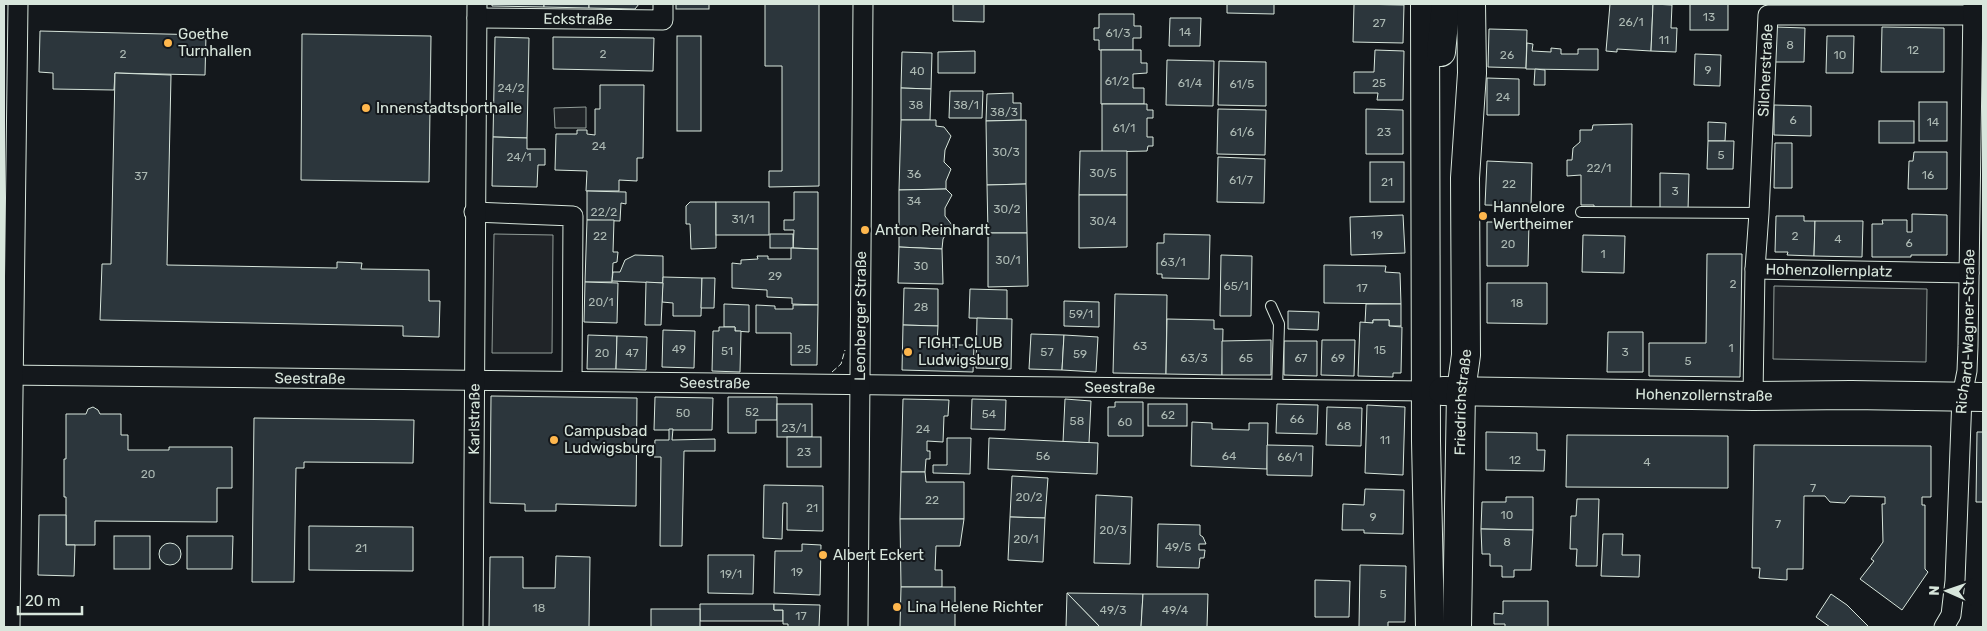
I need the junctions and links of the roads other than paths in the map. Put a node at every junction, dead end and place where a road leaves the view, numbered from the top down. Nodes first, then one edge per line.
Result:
1 (18, 4) edge
2 (663, 4) edge
3 (863, 4) edge
4 (1447, 4) edge
5 (1973, 9) edge
6 (476, 11) edge
7 (1978, 75) edge
8 (474, 212) junction
9 (1581, 212) dead end
10 (1759, 213) junction
11 (1755, 269) junction
12 (1970, 273) junction
13 (1270, 306) dead end
14 (8, 375) edge
15 (474, 380) junction
16 (572, 381) junction
17 (860, 384) junction
18 (1277, 390) junction
19 (1426, 391) junction
20 (1462, 391) junction
21 (1753, 396) junction
22 (1972, 396) edge
23 (10, 627) edge
24 (473, 627) edge
25 (858, 627) edge
26 (1430, 627) edge
27 (1457, 627) edge
28 (1944, 627) edge

1 - 14 street
2 - 6 street, Eckstraße
3 - 17 street, Leonberger Straße
4 - 19 main road, Friedrichstraße
4 - 20 main road, Friedrichstraße
5 - 7 street, Richard-Wagner-Straße
5 - 10 street, Silcherstraße
6 - 8 street, Karlstraße
7 - 12 street, Richard-Wagner-Straße
8 - 15 street, Karlstraße
8 - 16 street
9 - 10 lane
10 - 11 street, Silcherstraße
11 - 12 street, Hohenzollernplatz
11 - 21 street, Hohenzollernplatz
12 - 22 street, Richard-Wagner-Straße
13 - 18 lane
14 - 15 street, Seestraße
14 - 23 street
15 - 16 street, Seestraße
15 - 24 street, Karlstraße
16 - 17 street, Seestraße
17 - 18 street, Seestraße
17 - 25 street, Leonberger Straße
18 - 19 street, Seestraße
19 - 20 main road, Hohenzollernstraße
19 - 26 main road, Friedrichstraße
20 - 21 main road, Hohenzollernstraße
20 - 27 main road, Friedrichstraße
21 - 22 main road, Hohenzollernstraße
22 - 28 street, Richard-Wagner-Straße

